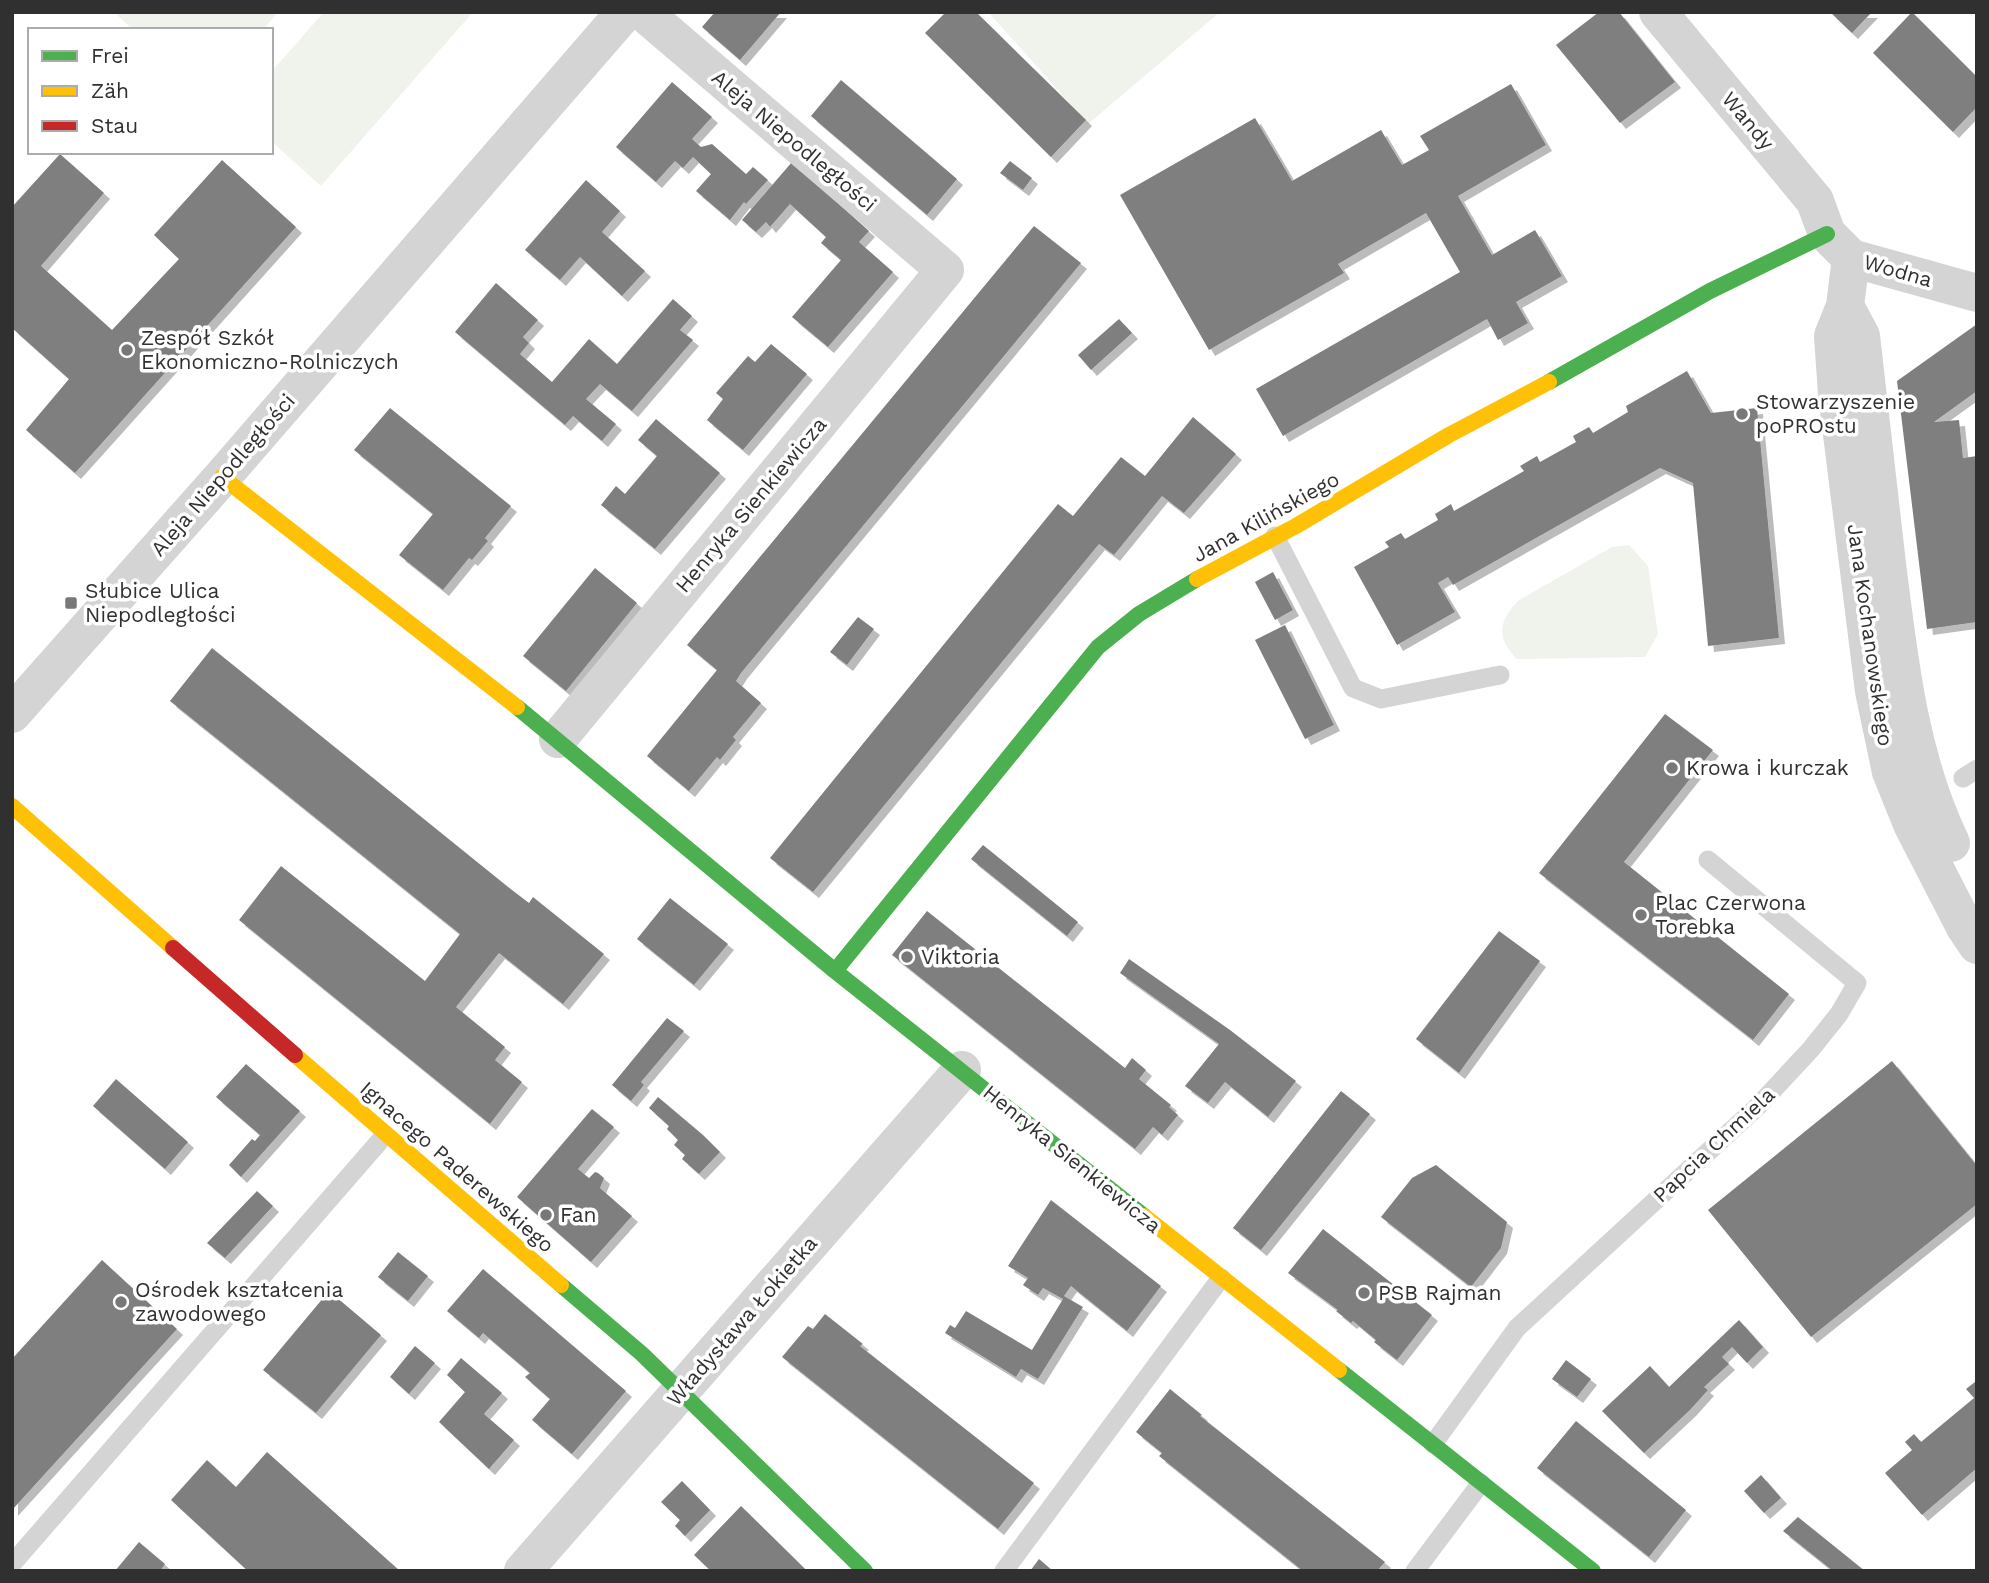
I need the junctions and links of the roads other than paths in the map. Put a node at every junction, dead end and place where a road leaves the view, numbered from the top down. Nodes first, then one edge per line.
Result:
1 (625, 12) edge
2 (643, 12) edge
3 (1658, 12) edge
4 (1839, 246) junction
5 (945, 270) joint
6 (1977, 293) edge
7 (1845, 306) junction
8 (222, 477) junction
9 (1275, 536) junction
10 (1500, 676) dead end
11 (12, 714) edge
12 (558, 739) junction
13 (12, 806) edge
14 (1708, 860) dead end
15 (1977, 895) edge
16 (1977, 945) edge
17 (835, 971) junction
18 (962, 1070) junction
19 (386, 1135) junction
20 (1221, 1278) junction
21 (681, 1390) junction
22 (1433, 1444) junction
23 (1480, 1483) junction
24 (12, 1564) edge
25 (523, 1571) edge
26 (865, 1571) edge
27 (1004, 1571) edge
28 (1415, 1571) edge
29 (1593, 1571) edge

1 - 8 street, Aleja Niepodległości
2 - 5 street, Aleja Niepodległości
3 - 4 street, Wandy
4 - 6 street, Wodna
4 - 7 street, Jana Kochanowskiego
4 - 9 street, Jana Kilińskiego
5 - 12 street, Henryka Sienkiewicza
7 - 15 street, Jana Kochanowskiego
7 - 16 street, Jana Kochanowskiego
8 - 11 street, Aleja Niepodległości
8 - 12 street, Henryka Sienkiewicza
9 - 10 lane
9 - 17 street, Jana Kilińskiego
12 - 17 street, Henryka Sienkiewicza
13 - 19 street, Ignacego Paderewskiego
14 - 22 lane, Papcia Chmiela
17 - 18 street, Henryka Sienkiewicza
18 - 20 street, Henryka Sienkiewicza
18 - 21 street, Władysława Łokietka
19 - 21 street, Ignacego Paderewskiego
19 - 24 lane
20 - 22 street, Henryka Sienkiewicza
20 - 27 lane
21 - 25 street, Władysława Łokietka
21 - 26 street, Ignacego Paderewskiego
22 - 23 street, Henryka Sienkiewicza
23 - 28 lane
23 - 29 street, Henryka Sienkiewicza

